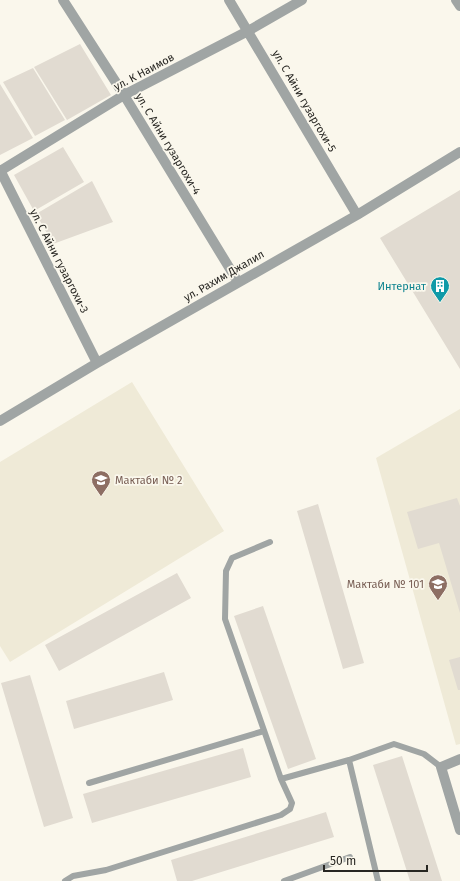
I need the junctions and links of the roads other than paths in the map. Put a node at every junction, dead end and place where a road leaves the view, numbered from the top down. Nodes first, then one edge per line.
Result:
1 (63, 0) edge
2 (229, 0) edge
3 (302, 0) edge
4 (456, 0) edge
5 (460, 6) edge
6 (248, 31) junction
7 (124, 95) junction
8 (460, 152) edge
9 (0, 171) edge
10 (356, 215) junction
11 (238, 282) junction
12 (97, 363) junction
13 (0, 421) edge
14 (270, 542) dead end
15 (264, 731) junction
16 (460, 759) edge
17 (349, 760) junction
18 (441, 767) junction
19 (281, 779) junction
20 (89, 783) dead end
21 (460, 830) edge
22 (350, 857) dead end
23 (65, 881) edge
24 (284, 881) edge
25 (378, 881) edge

1 - 7 street, ул. С Айни гузаргохи-4
2 - 6 street, ул. С Айни гузаргохи-5
3 - 6 street, ул. К Наимов
4 - 5 street
6 - 7 street, ул. К Наимов
6 - 10 street, ул. С Айни гузаргохи-5
7 - 9 street, ул. К Наимов
7 - 11 street, ул. С Айни гузаргохи-4
8 - 10 street, ул. Рахим Джалил
9 - 12 street, ул. С Айни гузаргохи-3
10 - 11 street, ул. Рахим Джалил
11 - 12 street, ул. Рахим Джалил
12 - 13 street, ул. Рахим Джалил
14 - 15 lane
15 - 19 lane
15 - 20 lane
16 - 18 street
17 - 18 lane
17 - 19 lane
17 - 25 lane
18 - 21 street
19 - 23 lane
22 - 24 lane

